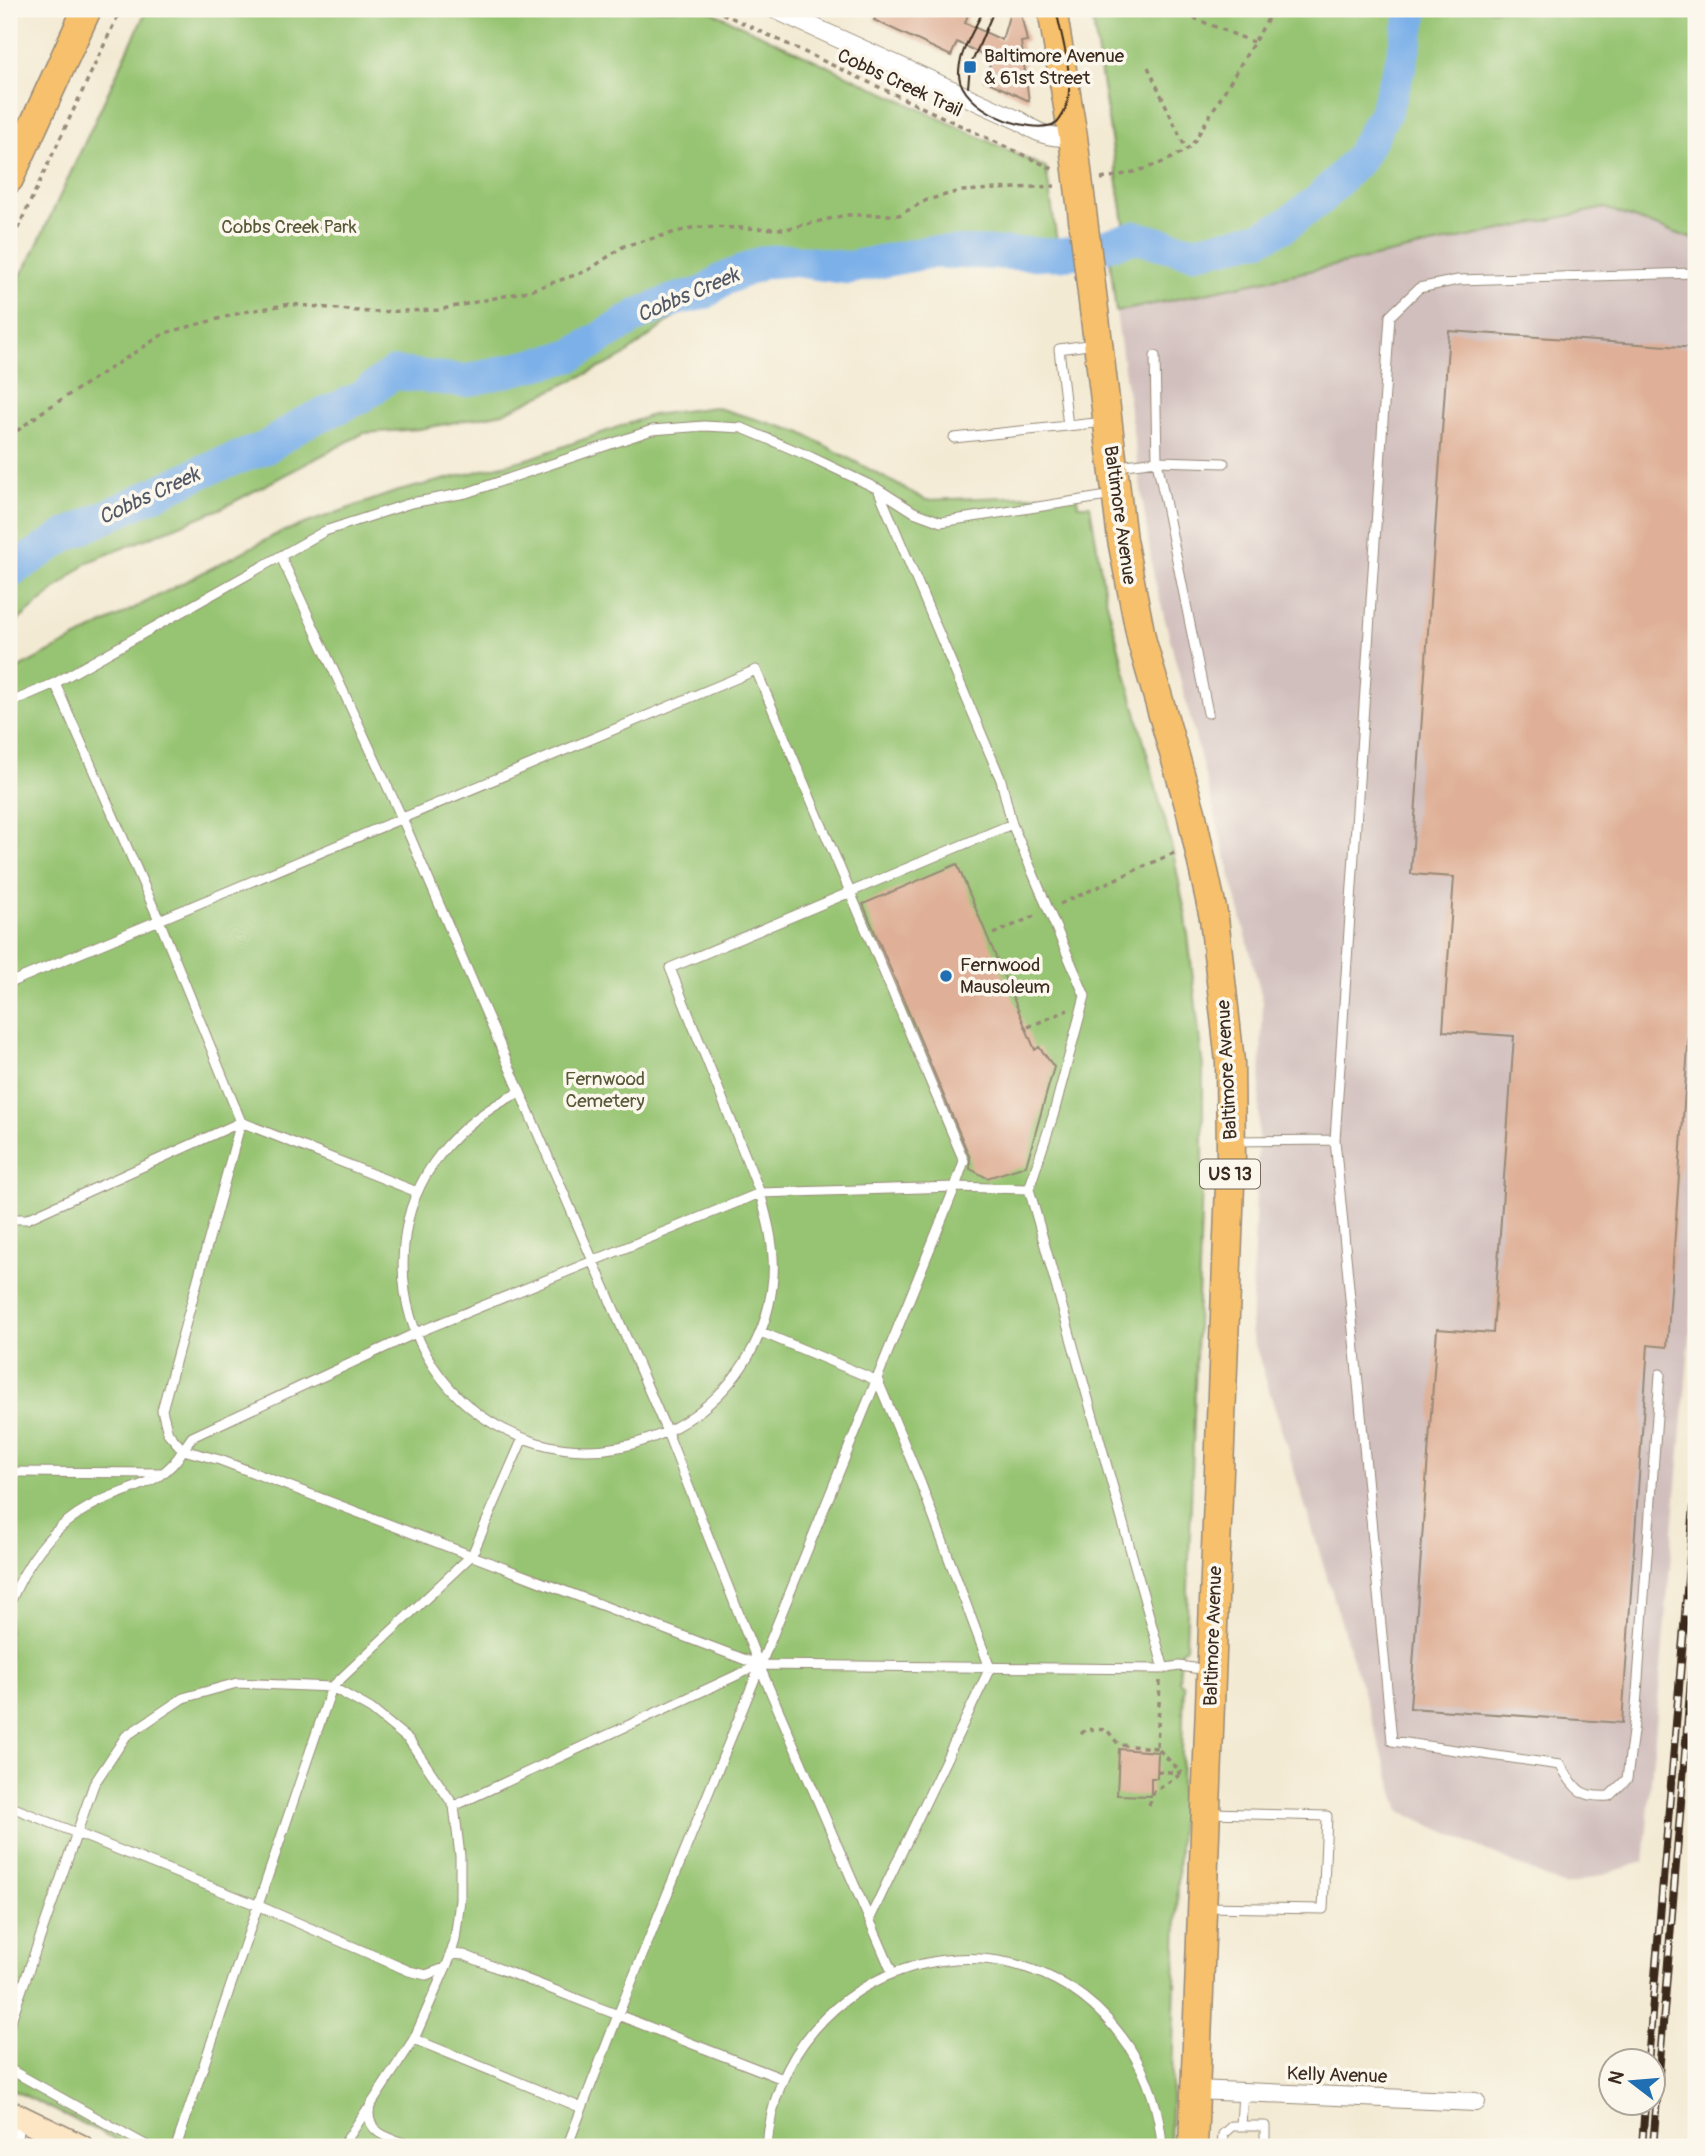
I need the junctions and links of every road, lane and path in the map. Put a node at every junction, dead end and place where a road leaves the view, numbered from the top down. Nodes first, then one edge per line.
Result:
1 (87, 9) edge
2 (121, 9) edge
3 (713, 9) edge
4 (774, 9) edge
5 (1052, 9) edge
6 (1188, 9) edge
7 (1274, 9) edge
8 (1253, 42) junction
9 (1149, 66) dead end
10 (1073, 137) junction
11 (1186, 149) junction
12 (9, 179) edge
13 (1104, 179) dead end
14 (1063, 185) dead end
15 (1056, 186) junction
16 (9, 247) edge
17 (1696, 274) edge
18 (1097, 344) junction
19 (1155, 356) dead end
20 (1107, 422) junction
21 (1068, 426) junction
22 (9, 437) edge
23 (954, 438) dead end
24 (1157, 461) junction
25 (1224, 463) dead end
26 (1113, 466) junction
27 (878, 489) junction
28 (1115, 495) junction
29 (281, 557) junction
30 (55, 683) junction
31 (9, 703) edge
32 (1208, 713) dead end
33 (402, 818) junction
34 (1012, 824) junction
35 (1176, 852) dead end
36 (852, 894) junction
37 (1049, 909) junction
38 (159, 920) junction
39 (993, 934) dead end
40 (9, 984) edge
41 (1083, 1003) junction
42 (1028, 1027) dead end
43 (520, 1092) junction
44 (241, 1122) junction
45 (1335, 1140) junction
46 (1231, 1141) junction
47 (955, 1187) junction
48 (1029, 1189) junction
49 (417, 1192) junction
50 (760, 1193) junction
51 (9, 1219) edge
52 (593, 1261) junction
53 (761, 1332) junction
54 (416, 1334) junction
55 (1660, 1374) dead end
56 (878, 1381) junction
57 (667, 1432) junction
58 (523, 1438) junction
59 (183, 1450) junction
60 (9, 1472) edge
61 (163, 1473) junction
62 (472, 1555) junction
63 (9, 1605) edge
64 (759, 1665) junction
65 (990, 1668) junction
66 (1162, 1669) junction
67 (1212, 1671) junction
68 (332, 1687) junction
69 (1080, 1734) dead end
70 (1157, 1748) junction
71 (1157, 1772) dead end
72 (1182, 1773) junction
73 (9, 1805) edge
74 (1149, 1805) dead end
75 (454, 1806) junction
76 (1206, 1813) junction
77 (75, 1831) junction
78 (259, 1906) junction
79 (1202, 1907) junction
80 (870, 1918) junction
81 (450, 1954) junction
82 (445, 1968) junction
83 (892, 1972) junction
84 (618, 2015) junction
85 (9, 2026) edge
86 (415, 2039) junction
87 (9, 2069) edge
88 (783, 2078) junction
89 (1195, 2090) junction
90 (1243, 2092) junction
91 (1476, 2102) dead end
92 (370, 2106) junction
93 (582, 2108) junction
94 (13, 2114) edge
95 (1241, 2126) junction
96 (11, 2147) edge
97 (79, 2147) edge
98 (149, 2147) edge
99 (176, 2147) edge
100 (342, 2147) edge
101 (416, 2147) edge
102 (567, 2147) edge
103 (767, 2147) edge
104 (1161, 2147) edge
105 (1193, 2147) edge
106 (1222, 2147) edge
107 (1265, 2147) edge

1 - 12 main road
2 - 16 path
3 - 15 path, Cobbs Creek Trail
4 - 10 street
5 - 10 main road, Baltimore Avenue / US 13
6 - 8 path
7 - 8 path
8 - 11 path
9 - 11 path
10 - 18 main road, Baltimore Avenue / US 13
11 - 13 path
14 - 15 path
15 - 22 path
17 - 45 lane
18 - 20 main road, Baltimore Avenue / US 13
18 - 21 lane
19 - 24 lane
20 - 21 lane
20 - 26 main road, Baltimore Avenue / US 13
21 - 23 lane
24 - 25 lane
24 - 26 lane
24 - 32 lane
26 - 28 main road, Baltimore Avenue / US 13
27 - 28 lane
27 - 29 lane
27 - 34 lane
28 - 46 main road, Baltimore Avenue / US 13
29 - 30 lane
29 - 33 lane
30 - 31 lane
30 - 38 lane
33 - 36 lane
33 - 38 lane
33 - 43 lane
34 - 36 lane
34 - 37 lane
35 - 37 path
36 - 47 lane
36 - 50 lane
37 - 39 path
37 - 41 lane
38 - 40 lane
38 - 44 lane
41 - 42 path
41 - 48 lane
43 - 49 lane
43 - 52 lane
44 - 49 lane
44 - 51 lane
44 - 59 lane
45 - 46 lane
45 - 55 lane
46 - 67 main road, Baltimore Avenue / US 13
47 - 48 lane
47 - 50 lane
47 - 56 lane
48 - 66 lane
49 - 54 lane
50 - 52 lane
50 - 53 lane
52 - 54 lane
52 - 57 lane
53 - 56 lane
53 - 57 lane
54 - 58 lane
54 - 59 lane
56 - 64 lane
56 - 65 lane
57 - 58 lane
57 - 64 lane
58 - 62 lane
59 - 61 lane
59 - 62 lane
60 - 61 lane
61 - 63 lane
62 - 64 lane
62 - 68 lane
64 - 65 lane
64 - 75 lane
64 - 80 lane
64 - 84 lane
65 - 66 lane
65 - 80 lane
66 - 67 lane
66 - 70 path
67 - 76 main road, Baltimore Avenue / US 13
68 - 75 lane
68 - 77 lane
68 - 78 lane
69 - 70 path
70 - 72 path
71 - 72 path
72 - 74 path
73 - 77 lane
75 - 81 lane
76 - 79 main road, Baltimore Avenue / US 13
76 - 79 lane
77 - 78 lane
77 - 85 lane
78 - 82 lane
78 - 99 lane
79 - 89 main road, Baltimore Avenue / US 13
80 - 83 lane
81 - 82 lane
81 - 84 lane
82 - 86 lane
83 - 88 lane
83 - 104 lane
84 - 88 lane
84 - 93 lane
86 - 92 lane
86 - 93 lane
87 - 98 lane
88 - 103 lane
89 - 90 street, Kelly Avenue
89 - 105 main road, Baltimore Avenue / US 13
90 - 91 street, Kelly Avenue
90 - 95 lane
92 - 100 lane
92 - 101 lane
93 - 102 lane
94 - 96 street
94 - 97 main road
95 - 106 lane
95 - 107 lane

